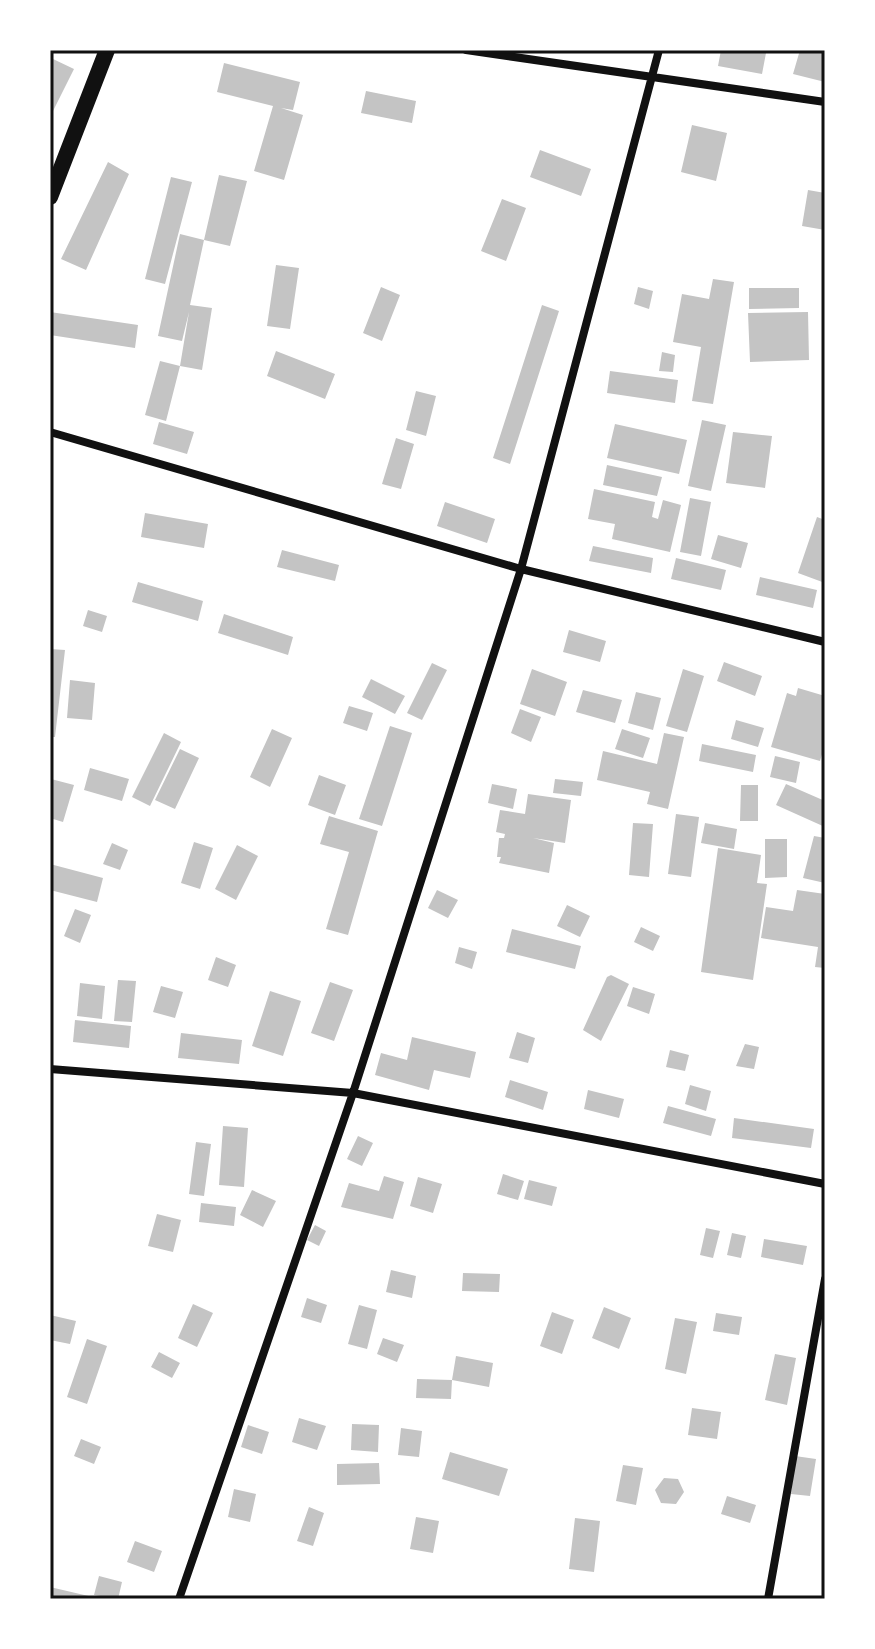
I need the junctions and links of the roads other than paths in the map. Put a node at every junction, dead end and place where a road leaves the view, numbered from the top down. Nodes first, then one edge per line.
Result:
1 (107, 50) edge
2 (466, 50) edge
3 (659, 50) edge
4 (651, 77) junction
5 (825, 102) edge
6 (50, 197) edge
7 (50, 432) edge
8 (521, 569) junction
9 (825, 642) edge
10 (50, 1069) edge
11 (353, 1093) junction
12 (825, 1184) edge
13 (825, 1279) edge
14 (179, 1599) edge
15 (768, 1599) edge

1 - 6 main road
2 - 4 street
3 - 4 street
4 - 5 street
4 - 8 street
7 - 8 street
8 - 9 street
8 - 11 street
10 - 11 street
11 - 12 street
11 - 14 street
13 - 15 street

